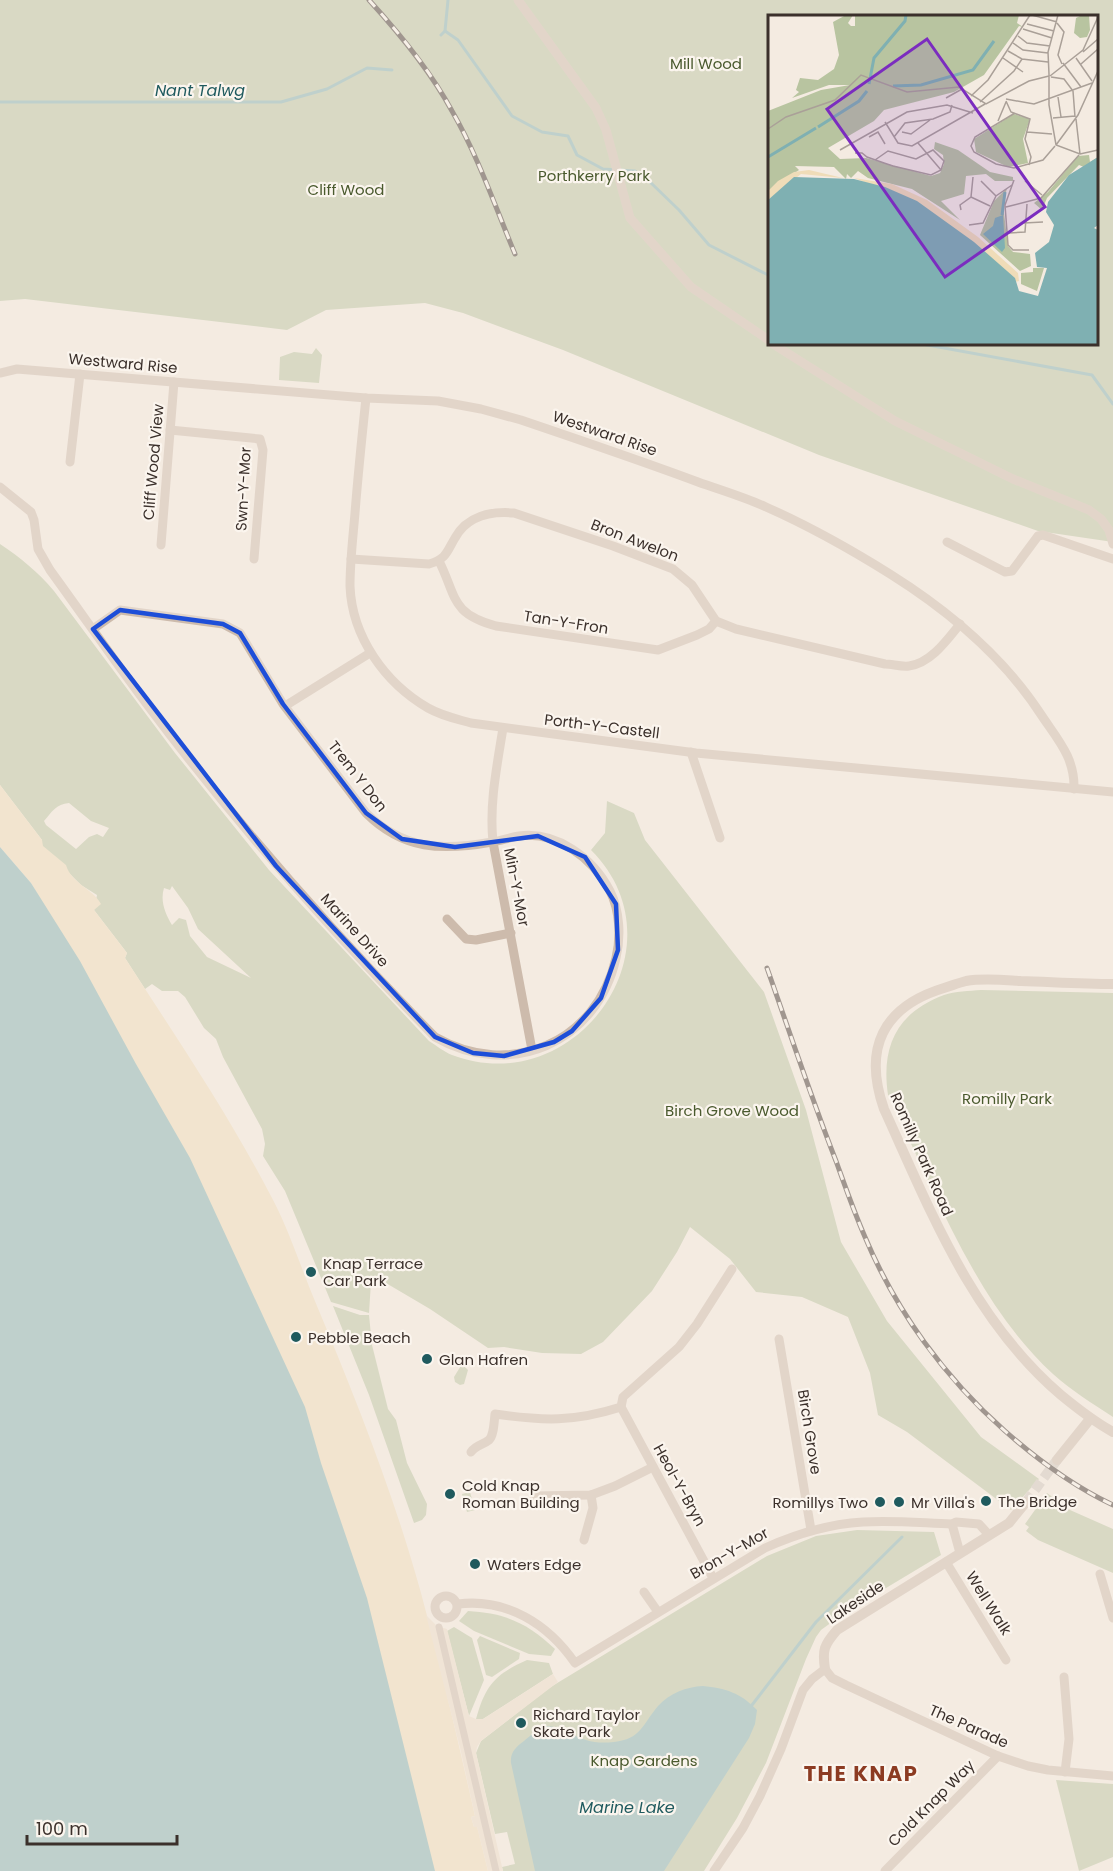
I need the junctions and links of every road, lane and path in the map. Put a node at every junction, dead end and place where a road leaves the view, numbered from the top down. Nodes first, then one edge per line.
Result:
1 (518, 0) edge
2 (768, 340) edge
3 (776, 345) edge
4 (0, 372) edge
5 (80, 374) junction
6 (174, 382) junction
7 (366, 399) junction
8 (170, 430) junction
9 (70, 462) dead end
10 (0, 487) edge
11 (947, 542) dead end
12 (1113, 544) edge
13 (161, 545) dead end
14 (254, 559) dead end
15 (351, 559) junction
16 (1113, 559) edge
17 (439, 561) junction
18 (717, 621) junction
19 (960, 624) junction
20 (93, 629) junction
21 (370, 653) junction
22 (285, 706) junction
23 (503, 728) junction
24 (691, 752) junction
25 (1074, 789) junction
26 (1113, 792) edge
27 (720, 838) dead end
28 (493, 842) junction
29 (447, 919) dead end
30 (511, 933) junction
31 (1113, 984) edge
32 (532, 1050) junction
33 (732, 1269) dead end
34 (779, 1339) dead end
35 (621, 1407) junction
36 (1089, 1419) junction
37 (1113, 1432) edge
38 (471, 1452) dead end
39 (1057, 1460) tunnel mouth
40 (653, 1467) junction
41 (591, 1495) junction
42 (534, 1496) dead end
43 (1026, 1502) tunnel mouth
44 (952, 1524) junction
45 (811, 1530) junction
46 (989, 1535) junction
47 (584, 1540) dead end
48 (960, 1553) junction
49 (946, 1562) junction
50 (1100, 1574) dead end
51 (713, 1578) junction
52 (644, 1592) dead end
53 (458, 1604) dead end
54 (658, 1612) junction
55 (1113, 1617) edge
56 (439, 1627) dead end
57 (1006, 1660) dead end
58 (825, 1669) junction
59 (1064, 1677) dead end
60 (998, 1756) junction
61 (1065, 1772) junction
62 (1113, 1776) edge
63 (495, 1871) edge
64 (714, 1871) edge
65 (885, 1871) edge

1 - 2 street
3 - 12 street
4 - 5 street, Westward Rise
5 - 6 street, Westward Rise
5 - 9 street
6 - 7 street, Westward Rise
6 - 8 street, Cliff Wood View
7 - 15 street, Porth-Y-Castell
7 - 19 street, Westward Rise
8 - 13 street, Cliff Wood View
8 - 14 street, Swn-Y-Mor
10 - 20 street, Marine Drive
11 - 16 street
15 - 17 street
15 - 21 street, Porth-Y-Castell
17 - 18 street, Tan-Y-Fron
17 - 18 street, Bron Awelon
18 - 19 street
19 - 25 street, Westward Rise
20 - 22 street, Trem Y Don
20 - 32 street, Marine Drive
21 - 22 street
21 - 23 street, Porth-Y-Castell
22 - 28 street, Trem Y Don
23 - 24 street, Porth-Y-Castell
23 - 28 street, Min-Y-Mor
24 - 25 street, Porth-Y-Castell
24 - 27 street
25 - 26 street, Porth-Y-Castell
28 - 30 street, Min-Y-Mor
28 - 32 street, Marine Drive
29 - 30 street
30 - 32 street, Min-Y-Mor
31 - 36 street, Romilly Park Road
33 - 35 street
34 - 45 street, Birch Grove
35 - 38 street
35 - 40 street, Heol-Y-Bryn
36 - 37 street, Romilly Park Road
36 - 39 street
40 - 41 street
40 - 51 street, Heol-Y-Bryn
41 - 42 street
41 - 47 street
43 - 46 street, Lakeside
44 - 45 street, Bron-Y-Mor
44 - 46 street, Bron-Y-Mor
44 - 48 street
45 - 51 street, Bron-Y-Mor
46 - 48 street, Lakeside
48 - 49 street, Lakeside
49 - 57 street, Well Walk
49 - 58 street, Lakeside
50 - 55 street
51 - 54 street, Bron-Y-Mor
52 - 54 street
53 - 54 street, Bron-Y-Mor
56 - 63 street
58 - 60 street, The Parade
58 - 64 street
59 - 61 street
60 - 61 street, The Parade
60 - 65 street, Cold Knap Way
61 - 62 street, The Parade

